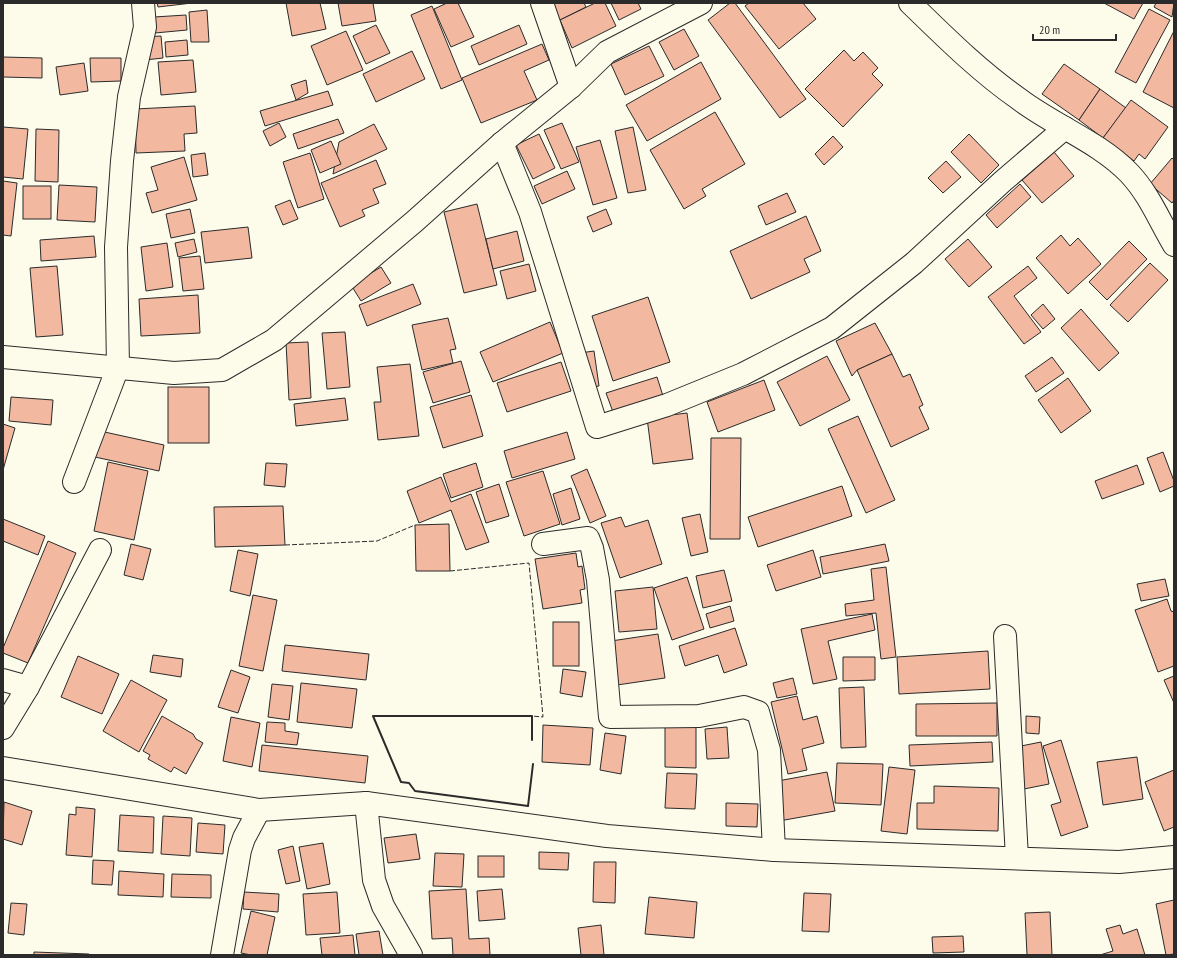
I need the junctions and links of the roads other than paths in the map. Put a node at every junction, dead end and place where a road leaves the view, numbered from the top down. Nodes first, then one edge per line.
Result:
1 (143, 3) edge
2 (542, 3) edge
3 (701, 3) edge
4 (910, 3) edge
5 (571, 87) junction
6 (1065, 128) junction
7 (502, 142) junction
8 (1174, 244) edge
9 (3, 357) edge
10 (118, 367) junction
11 (74, 482) dead end
12 (543, 544) dead end
13 (100, 550) dead end
14 (1005, 636) dead end
15 (3, 680) edge
16 (28, 687) junction
17 (3, 728) edge
18 (3, 768) edge
19 (366, 803) junction
20 (259, 810) junction
21 (774, 850) junction
22 (1174, 856) edge
23 (1017, 858) junction
24 (222, 955) edge
25 (411, 955) edge

1 - 10 street
2 - 5 street
3 - 5 street
4 - 6 street
5 - 7 street
6 - 7 street
6 - 8 street
7 - 10 street
9 - 10 street
10 - 11 street
12 - 21 street
13 - 16 street
14 - 23 street
15 - 16 street
16 - 17 street
18 - 20 street
19 - 20 street
19 - 21 street
19 - 25 street
20 - 24 street
21 - 23 street
22 - 23 street

